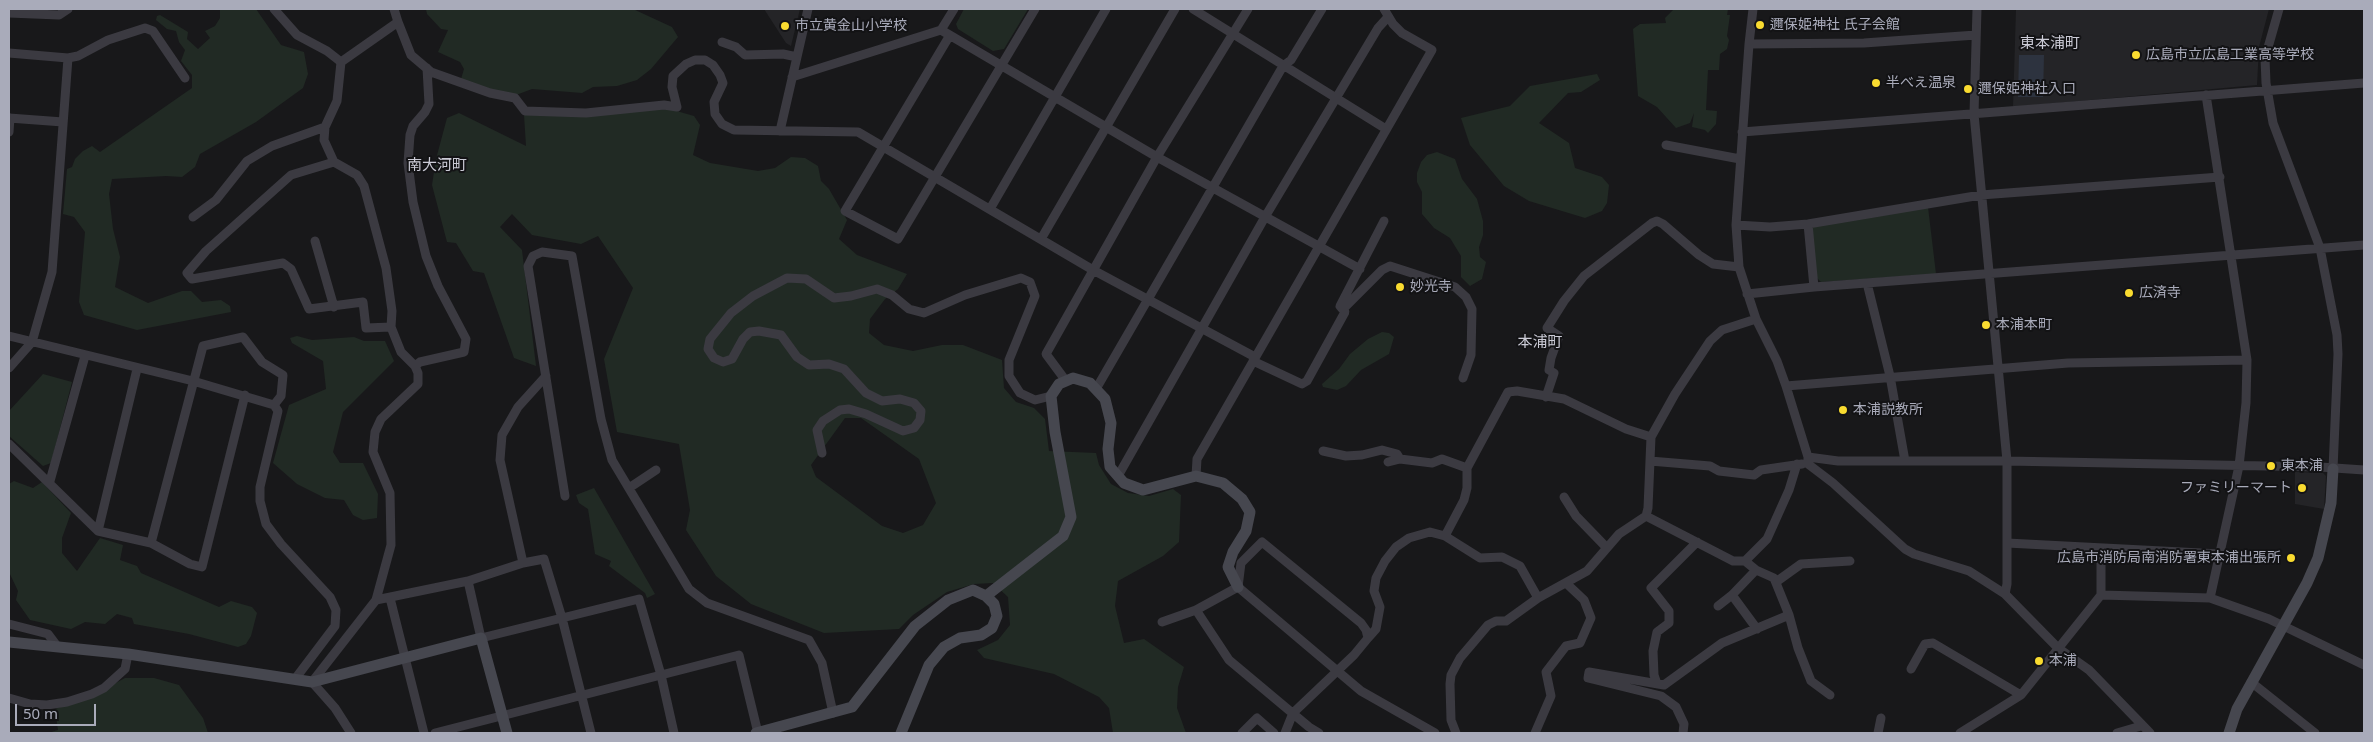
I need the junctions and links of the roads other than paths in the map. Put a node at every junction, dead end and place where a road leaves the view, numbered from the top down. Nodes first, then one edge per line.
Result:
1 (68, 9) edge
2 (274, 9) edge
3 (394, 9) edge
4 (808, 9) edge
5 (954, 9) edge
6 (1035, 9) edge
7 (1106, 9) edge
8 (1175, 9) edge
9 (1193, 9) edge
10 (1248, 9) edge
11 (1322, 9) edge
12 (1753, 9) edge
13 (1977, 9) edge
14 (2279, 9) edge
15 (9, 13) edge
16 (1386, 13) edge
17 (398, 22) junction
18 (941, 30) junction
19 (1233, 34) junction
20 (1976, 35) junction
21 (950, 36) junction
22 (722, 42) dead end
23 (1749, 44) junction
24 (9, 53) edge
25 (797, 57) junction
26 (68, 58) junction
27 (341, 62) junction
28 (1001, 65) junction
29 (1283, 66) junction
30 (427, 68) junction
31 (792, 77) junction
32 (185, 78) dead end
33 (2364, 83) edge
34 (2267, 90) junction
35 (2206, 95) junction
36 (1054, 96) junction
37 (1336, 99) junction
38 (1974, 114) junction
39 (9, 118) edge
40 (63, 122) junction
41 (325, 127) junction
42 (1106, 127) junction
43 (1386, 129) junction
44 (780, 131) junction
45 (9, 132) edge
46 (1742, 132) junction
47 (883, 145) junction
48 (1666, 145) dead end
49 (1157, 157) junction
50 (1740, 159) junction
51 (334, 162) junction
52 (935, 176) junction
53 (2220, 177) junction
54 (1213, 188) junction
55 (1981, 195) junction
56 (990, 208) junction
57 (193, 217) dead end
58 (1265, 217) junction
59 (1384, 221) dead end
60 (1808, 224) junction
61 (1736, 225) junction
62 (1041, 239) junction
63 (315, 241) dead end
64 (2364, 245) edge
65 (1319, 246) junction
66 (2320, 248) junction
67 (2232, 255) junction
68 (1739, 267) junction
69 (1360, 269) junction
70 (1093, 270) junction
71 (1989, 274) junction
72 (1866, 283) junction
73 (1814, 287) junction
74 (1747, 294) junction
75 (1149, 300) junction
76 (334, 307) junction
77 (1342, 309) junction
78 (1756, 319) junction
79 (391, 327) junction
80 (1202, 328) junction
81 (9, 336) edge
82 (32, 342) junction
83 (85, 356) junction
84 (1254, 359) junction
85 (2247, 360) junction
86 (415, 366) junction
87 (9, 368) edge
88 (1999, 368) junction
89 (137, 369) junction
90 (546, 376) junction
91 (1890, 376) junction
92 (1463, 378) dead end
93 (193, 381) junction
94 (1066, 381) junction
95 (1786, 386) junction
96 (1096, 389) junction
97 (245, 395) junction
98 (1051, 396) junction
99 (1546, 397) junction
100 (274, 405) junction
101 (1651, 436) junction
102 (9, 444) edge
103 (1323, 450) dead end
104 (822, 453) dead end
105 (1400, 459) junction
106 (1650, 460) junction
107 (1808, 460) junction
108 (1905, 460) junction
109 (2008, 461) junction
110 (1388, 462) dead end
111 (1797, 464) junction
112 (2238, 466) junction
113 (1466, 468) junction
114 (2333, 469) junction
115 (656, 470) dead end
116 (2364, 470) edge
117 (1118, 476) junction
118 (1196, 476) junction
119 (50, 481) junction
120 (629, 488) junction
121 (565, 496) dead end
122 (1564, 497) dead end
123 (1646, 516) junction
124 (98, 531) junction
125 (1445, 536) junction
126 (1697, 542) junction
127 (152, 543) junction
128 (2007, 543) junction
129 (1606, 547) junction
130 (2101, 548) junction
131 (2220, 554) junction
132 (1745, 561) junction
133 (1850, 561) dead end
134 (523, 563) junction
135 (1756, 570) junction
136 (468, 581) junction
137 (1566, 582) junction
138 (1776, 582) junction
139 (1238, 587) junction
140 (2005, 594) junction
141 (1732, 595) junction
142 (2101, 595) junction
143 (986, 596) junction
144 (390, 598) junction
145 (1538, 598) junction
146 (2210, 598) junction
147 (376, 600) junction
148 (1718, 606) dead end
149 (1196, 610) junction
150 (1789, 615) junction
151 (562, 618) junction
152 (1162, 622) dead end
153 (9, 624) edge
154 (2283, 626) junction
155 (1757, 629) junction
156 (482, 638) junction
157 (1368, 638) junction
158 (9, 642) edge
159 (57, 646) junction
160 (2058, 648) junction
161 (128, 654) junction
162 (406, 658) junction
163 (2364, 665) edge
164 (1912, 669) dead end
165 (1338, 672) junction
166 (661, 675) junction
167 (295, 679) junction
168 (312, 682) junction
169 (2251, 682) junction
170 (1657, 684) junction
171 (1830, 695) dead end
172 (2021, 695) junction
173 (583, 696) junction
174 (9, 698) edge
175 (1293, 713) junction
176 (833, 714) junction
177 (503, 717) junction
178 (1881, 718) dead end
179 (2142, 726) junction
180 (351, 733) edge
181 (424, 733) edge
182 (435, 733) edge
183 (507, 733) edge
184 (591, 733) edge
185 (674, 733) edge
186 (757, 733) edge
187 (901, 733) edge
188 (1242, 733) edge
189 (1274, 733) edge
190 (1285, 733) edge
191 (1319, 733) edge
192 (1435, 733) edge
193 (1456, 733) edge
194 (1536, 733) edge
195 (1683, 733) edge
196 (1878, 733) edge
197 (1960, 733) edge
198 (2117, 733) edge
199 (2150, 733) edge
200 (2229, 733) edge
201 (2315, 733) edge

1 - 15 street
2 - 27 street
3 - 17 street
4 - 25 street
5 - 18 street
6 - 28 street
7 - 36 street
8 - 42 street
9 - 19 street
10 - 19 street
11 - 29 street
12 - 23 street
13 - 20 street
14 - 34 street
16 - 37 street
16 - 43 street
17 - 27 street
17 - 30 street
18 - 21 street
18 - 31 street
19 - 29 street
19 - 49 street
20 - 23 street
20 - 38 street
21 - 28 street
21 - 47 street
22 - 25 street
23 - 46 street
24 - 26 street
25 - 31 street
26 - 32 street
26 - 40 street
27 - 41 street
28 - 36 street
28 - 52 street
29 - 37 street
29 - 54 street
30 - 44 street
30 - 86 street
31 - 44 street
33 - 34 street
34 - 35 street
34 - 66 street
35 - 38 street
35 - 53 street
36 - 42 street
36 - 56 street
37 - 43 street
37 - 58 street
38 - 46 street
38 - 55 street
39 - 40 street
39 - 45 street
40 - 82 street
41 - 51 street
41 - 57 street
42 - 49 street
42 - 62 street
43 - 65 street
44 - 47 street
46 - 50 street
47 - 52 street
47 - 52 street
48 - 50 street
49 - 54 street
49 - 70 street
50 - 61 street
51 - 76 street
51 - 79 street
52 - 56 street
53 - 55 street
53 - 67 street
54 - 58 street
54 - 75 street
55 - 60 street
55 - 71 street
56 - 62 street
58 - 65 street
58 - 80 street
59 - 69 street
60 - 61 street
60 - 73 street
61 - 68 street
62 - 70 street
63 - 76 street
64 - 66 street
65 - 69 street
65 - 84 street
66 - 67 street
66 - 114 street
67 - 71 street
67 - 85 street
68 - 74 street
68 - 99 street
69 - 77 street
70 - 75 street
70 - 94 street
71 - 72 street
71 - 88 street
72 - 73 street
72 - 91 street
73 - 74 street
74 - 78 street
75 - 80 street
75 - 96 street
76 - 79 street
77 - 84 street
77 - 92 street
78 - 95 street
78 - 101 street
79 - 86 street
80 - 84 street
80 - 117 street
81 - 82 street
82 - 83 street
82 - 87 street
83 - 89 street
83 - 119 street
84 - 118 street
85 - 88 street
85 - 112 street
86 - 147 street
88 - 91 street
88 - 109 street
89 - 93 street
89 - 124 street
90 - 120 street
90 - 121 street
90 - 134 street
91 - 95 street
91 - 108 street
93 - 97 street
93 - 100 street
93 - 127 street
94 - 96 street
94 - 98 street
95 - 107 street
96 - 117 street
97 - 100 street
97 - 127 street
98 - 104 street
98 - 143 street
99 - 101 street
99 - 113 street
100 - 167 street
101 - 106 street
102 - 119 street
103 - 105 street
105 - 110 street
105 - 113 street
106 - 111 street
106 - 123 street
107 - 108 street
107 - 111 street
107 - 140 street
108 - 109 street
109 - 112 street
109 - 128 street
111 - 132 street
112 - 114 street
112 - 131 street
113 - 125 street
114 - 116 street
114 - 154 street
115 - 120 street
117 - 118 street
118 - 139 street
119 - 124 street
120 - 176 street
122 - 129 street
123 - 126 street
123 - 129 street
124 - 127 street
125 - 145 street
125 - 157 street
126 - 132 street
126 - 170 street
128 - 130 street
128 - 140 street
129 - 137 street
130 - 131 street
130 - 142 street
131 - 146 street
132 - 135 street
133 - 138 street
134 - 136 street
134 - 151 street
135 - 138 street
135 - 141 street
136 - 144 street
136 - 156 street
137 - 145 street
137 - 194 street
138 - 150 street
139 - 149 street
139 - 157 street
139 - 165 street
140 - 160 street
141 - 148 street
141 - 155 street
142 - 146 street
142 - 160 street
143 - 176 street
143 - 187 street
144 - 147 street
144 - 162 street
145 - 193 street
146 - 154 street
147 - 168 street
149 - 152 street
149 - 175 street
150 - 155 street
150 - 171 street
151 - 156 street
151 - 166 street
151 - 173 street
153 - 159 street
154 - 163 street
154 - 169 street
155 - 170 street
156 - 162 street
156 - 177 street
157 - 165 street
158 - 159 street
159 - 161 street
160 - 172 street
160 - 179 street
161 - 167 street
161 - 174 street
162 - 168 street
162 - 181 street
164 - 172 street
165 - 175 street
165 - 192 street
166 - 173 street
166 - 185 street
166 - 186 street
167 - 168 street
168 - 180 street
169 - 200 street
169 - 201 street
170 - 195 street
172 - 197 street
173 - 177 street
173 - 184 street
175 - 190 street
175 - 191 street
176 - 186 street
177 - 182 street
177 - 183 street
178 - 196 street
179 - 198 street
179 - 199 street
188 - 189 street

